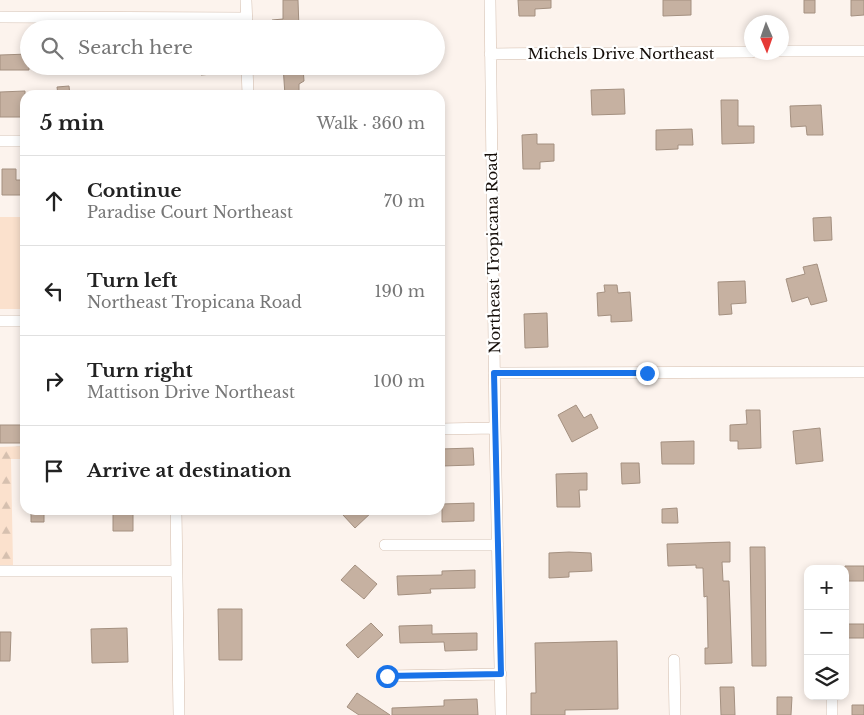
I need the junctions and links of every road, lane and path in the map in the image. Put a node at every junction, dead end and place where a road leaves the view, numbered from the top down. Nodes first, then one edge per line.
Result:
1 (246, 0) edge
2 (490, 0) edge
3 (0, 17) edge
4 (106, 20) edge
5 (247, 20) edge
6 (789, 51) edge
7 (864, 51) edge
8 (744, 52) edge
9 (490, 54) junction
10 (247, 75) edge
11 (248, 90) edge
12 (0, 141) edge
13 (20, 141) edge
14 (0, 321) edge
15 (20, 321) edge
16 (864, 372) edge
17 (494, 373) junction
18 (495, 428) junction
19 (445, 429) edge
20 (176, 515) edge
21 (385, 545) dead end
22 (498, 545) junction
23 (177, 570) junction
24 (0, 571) edge
25 (674, 660) dead end
26 (501, 674) junction
27 (387, 676) dead end
28 (832, 700) edge
29 (180, 715) edge
30 (502, 715) edge
31 (675, 715) edge
32 (832, 715) edge

1 - 5 street
2 - 9 street, Northeast Tropicana Road
3 - 4 street
6 - 7 street
8 - 9 street, Michels Drive Northeast
9 - 17 street, Northeast Tropicana Road
10 - 11 street
12 - 13 street
14 - 15 street
16 - 17 street
17 - 18 street, Northeast Tropicana Road
18 - 19 street
18 - 22 street, Northeast Tropicana Road
20 - 23 street
21 - 22 street
22 - 26 street, Northeast Tropicana Road
23 - 24 street
23 - 29 street
25 - 31 street
26 - 27 street
26 - 30 street, Northeast Tropicana Road
28 - 32 street

